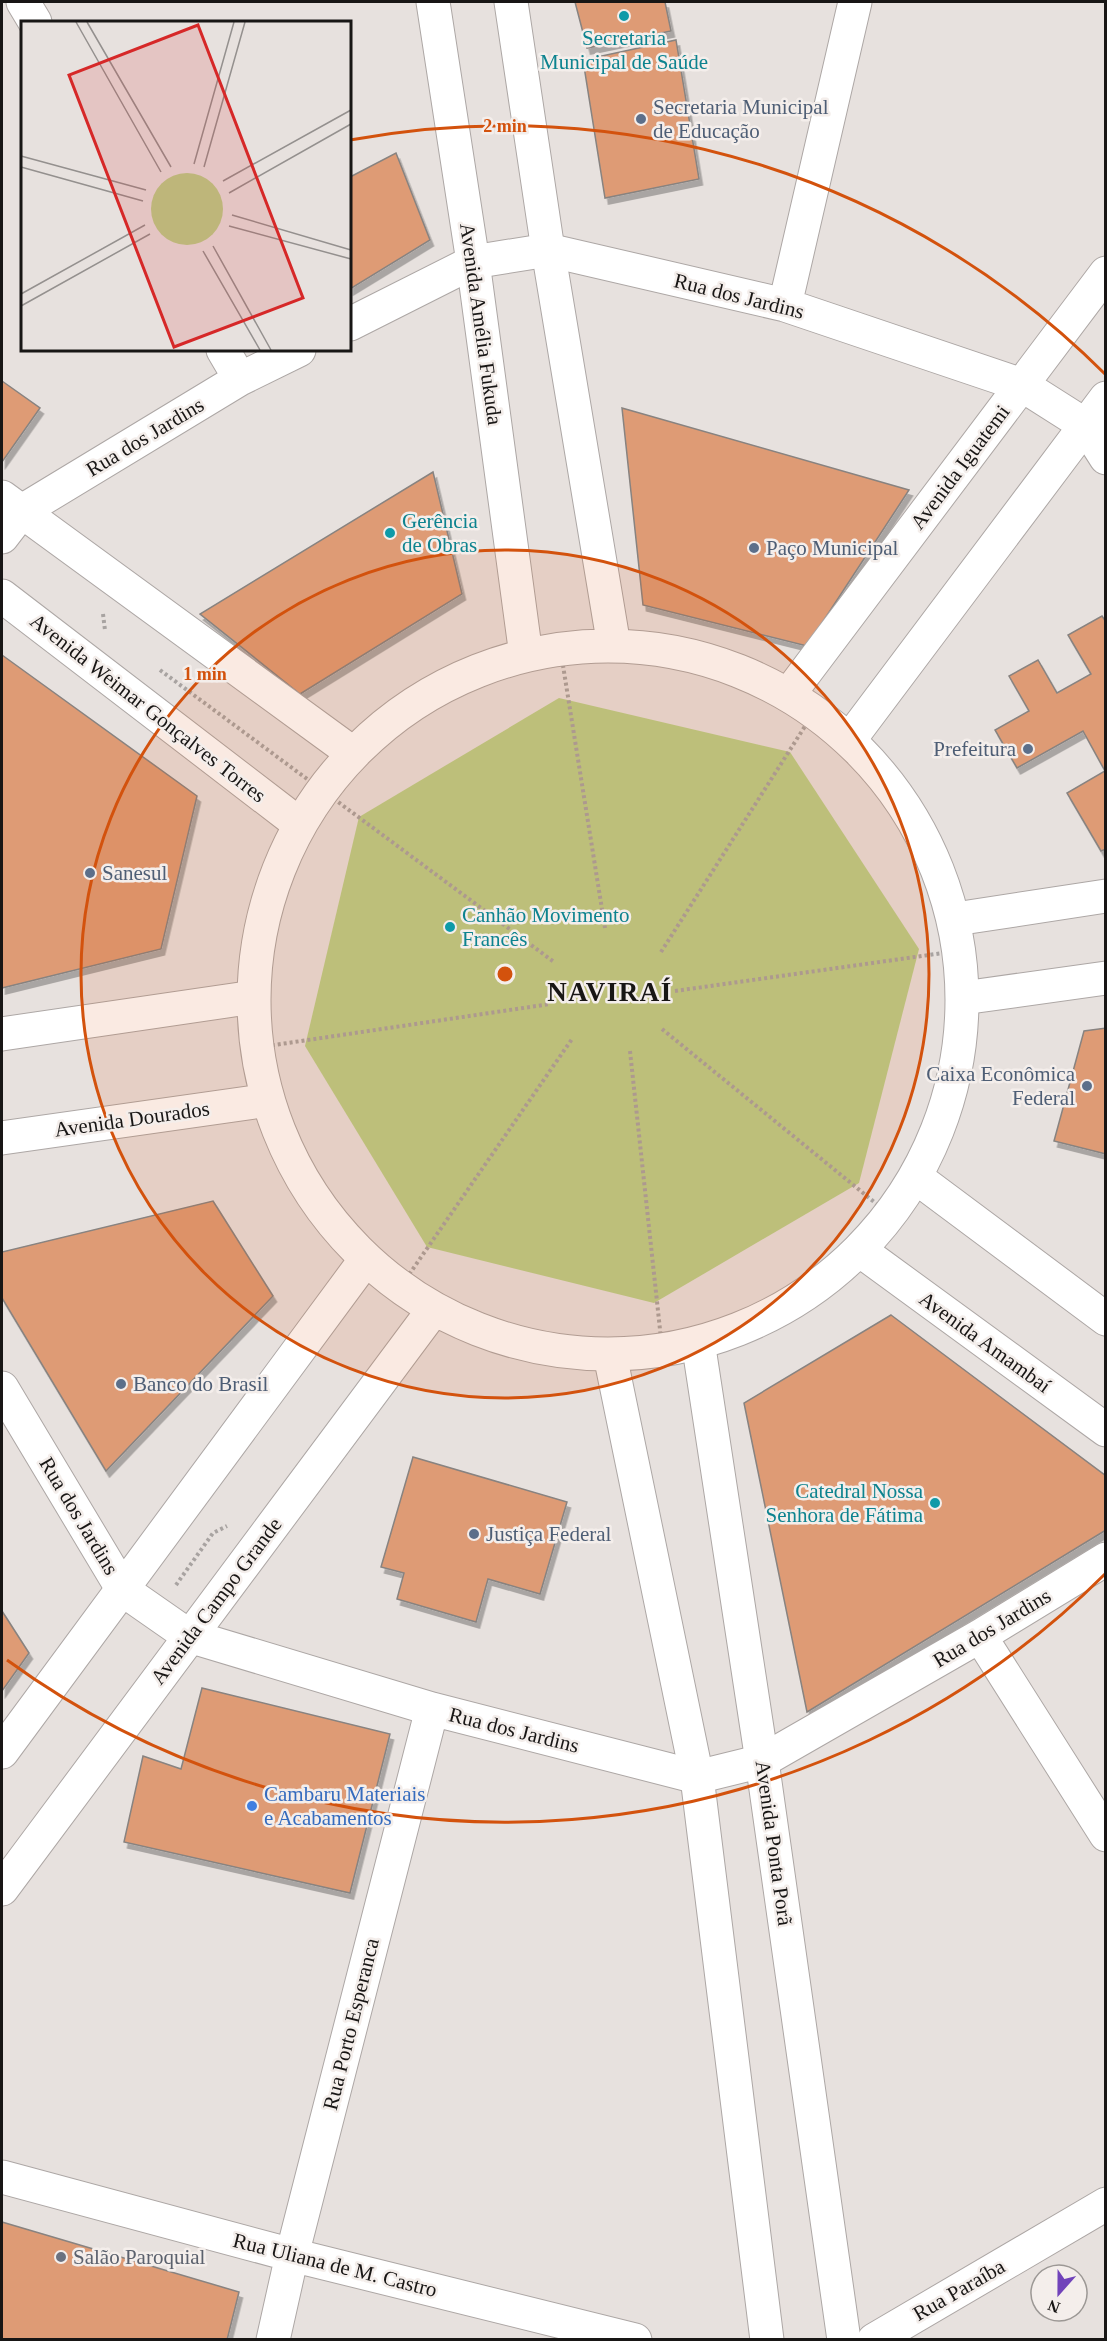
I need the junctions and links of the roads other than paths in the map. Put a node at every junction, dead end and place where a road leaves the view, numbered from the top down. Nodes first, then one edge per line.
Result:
1 (23, 2) edge
2 (433, 2) edge
3 (511, 2) edge
4 (855, 2) edge
5 (34, 21) edge
6 (548, 250) junction
7 (473, 262) junction
8 (1106, 273) edge
9 (784, 305) junction
10 (351, 323) edge
11 (224, 351) edge
12 (297, 351) edge
13 (240, 379) junction
14 (1022, 385) junction
15 (1106, 398) edge
16 (1085, 425) junction
17 (1106, 458) edge
18 (12, 504) edge
19 (2, 537) edge
20 (2, 596) edge
21 (613, 640) junction
22 (525, 648) junction
23 (804, 699) junction
24 (853, 735) junction
25 (347, 749) junction
26 (294, 820) junction
27 (1106, 896) edge
28 (964, 933) junction
29 (1106, 978) edge
30 (970, 997) junction
31 (247, 998) junction
32 (2, 1035) edge
33 (262, 1101) junction
34 (2, 1137) edge
35 (921, 1182) junction
36 (865, 1254) junction
37 (363, 1263) junction
38 (432, 1313) junction
39 (1106, 1319) edge
40 (699, 1348) junction
41 (611, 1360) junction
42 (2, 1388) edge
43 (1106, 1430) edge
44 (1106, 1559) edge
45 (123, 1590) junction
46 (189, 1636) junction
47 (980, 1636) junction
48 (432, 1709) junction
49 (2, 1752) edge
50 (762, 1761) junction
51 (697, 1776) junction
52 (1106, 1835) edge
53 (2, 1889) edge
54 (2, 2177) edge
55 (1106, 2204) edge
56 (292, 2255) junction
57 (273, 2340) edge
58 (635, 2340) edge
59 (767, 2340) edge
60 (844, 2340) edge
61 (874, 2340) edge

1 - 5 main road
2 - 7 main road, Avenida Amélia Fukuda
3 - 6 main road
4 - 9 main road
6 - 7 main road, Rua dos Jardins
6 - 9 main road, Rua dos Jardins
6 - 21 main road
7 - 10 main road, Rua dos Jardins
7 - 22 main road, Avenida Amélia Fukuda
8 - 14 main road, Avenida Iguatemi
9 - 14 main road, Rua dos Jardins
11 - 13 main road
12 - 13 main road, Rua dos Jardins
13 - 18 main road, Rua dos Jardins
14 - 16 main road, Rua dos Jardins
14 - 23 main road, Avenida Iguatemi
15 - 16 main road
16 - 17 main road, Rua dos Jardins
16 - 24 main road
18 - 19 main road, Rua dos Jardins
18 - 25 main road
20 - 26 main road, Avenida Weimar Gonçalves Torres
21 - 22 main road
21 - 23 main road
22 - 25 main road
23 - 24 main road
24 - 28 main road
25 - 26 main road
26 - 31 main road
27 - 28 main road
28 - 30 main road
29 - 30 main road
30 - 35 main road
31 - 32 main road
31 - 33 main road
33 - 34 main road, Avenida Dourados
33 - 37 main road
35 - 36 main road
35 - 39 main road
36 - 40 main road
36 - 43 main road, Avenida Amambaí
37 - 38 main road
37 - 45 main road
38 - 41 main road
38 - 46 main road, Avenida Campo Grande
40 - 41 main road
40 - 50 main road, Avenida Ponta Porã
41 - 51 main road
42 - 45 main road, Rua dos Jardins
44 - 47 main road, Rua dos Jardins
45 - 46 main road, Rua dos Jardins
45 - 49 main road
46 - 48 main road, Rua dos Jardins
46 - 53 main road, Avenida Campo Grande
47 - 50 main road, Rua dos Jardins
47 - 52 main road
48 - 51 main road, Rua dos Jardins
48 - 56 main road, Rua Porto Esperanca
50 - 51 main road, Rua dos Jardins
50 - 60 main road, Avenida Ponta Porã
51 - 59 main road
54 - 56 main road, Rua Uliana de M. Castro
55 - 61 main road, Rua Paraíba
56 - 57 main road, Rua Porto Esperanca
56 - 58 main road, Rua Uliana de M. Castro

